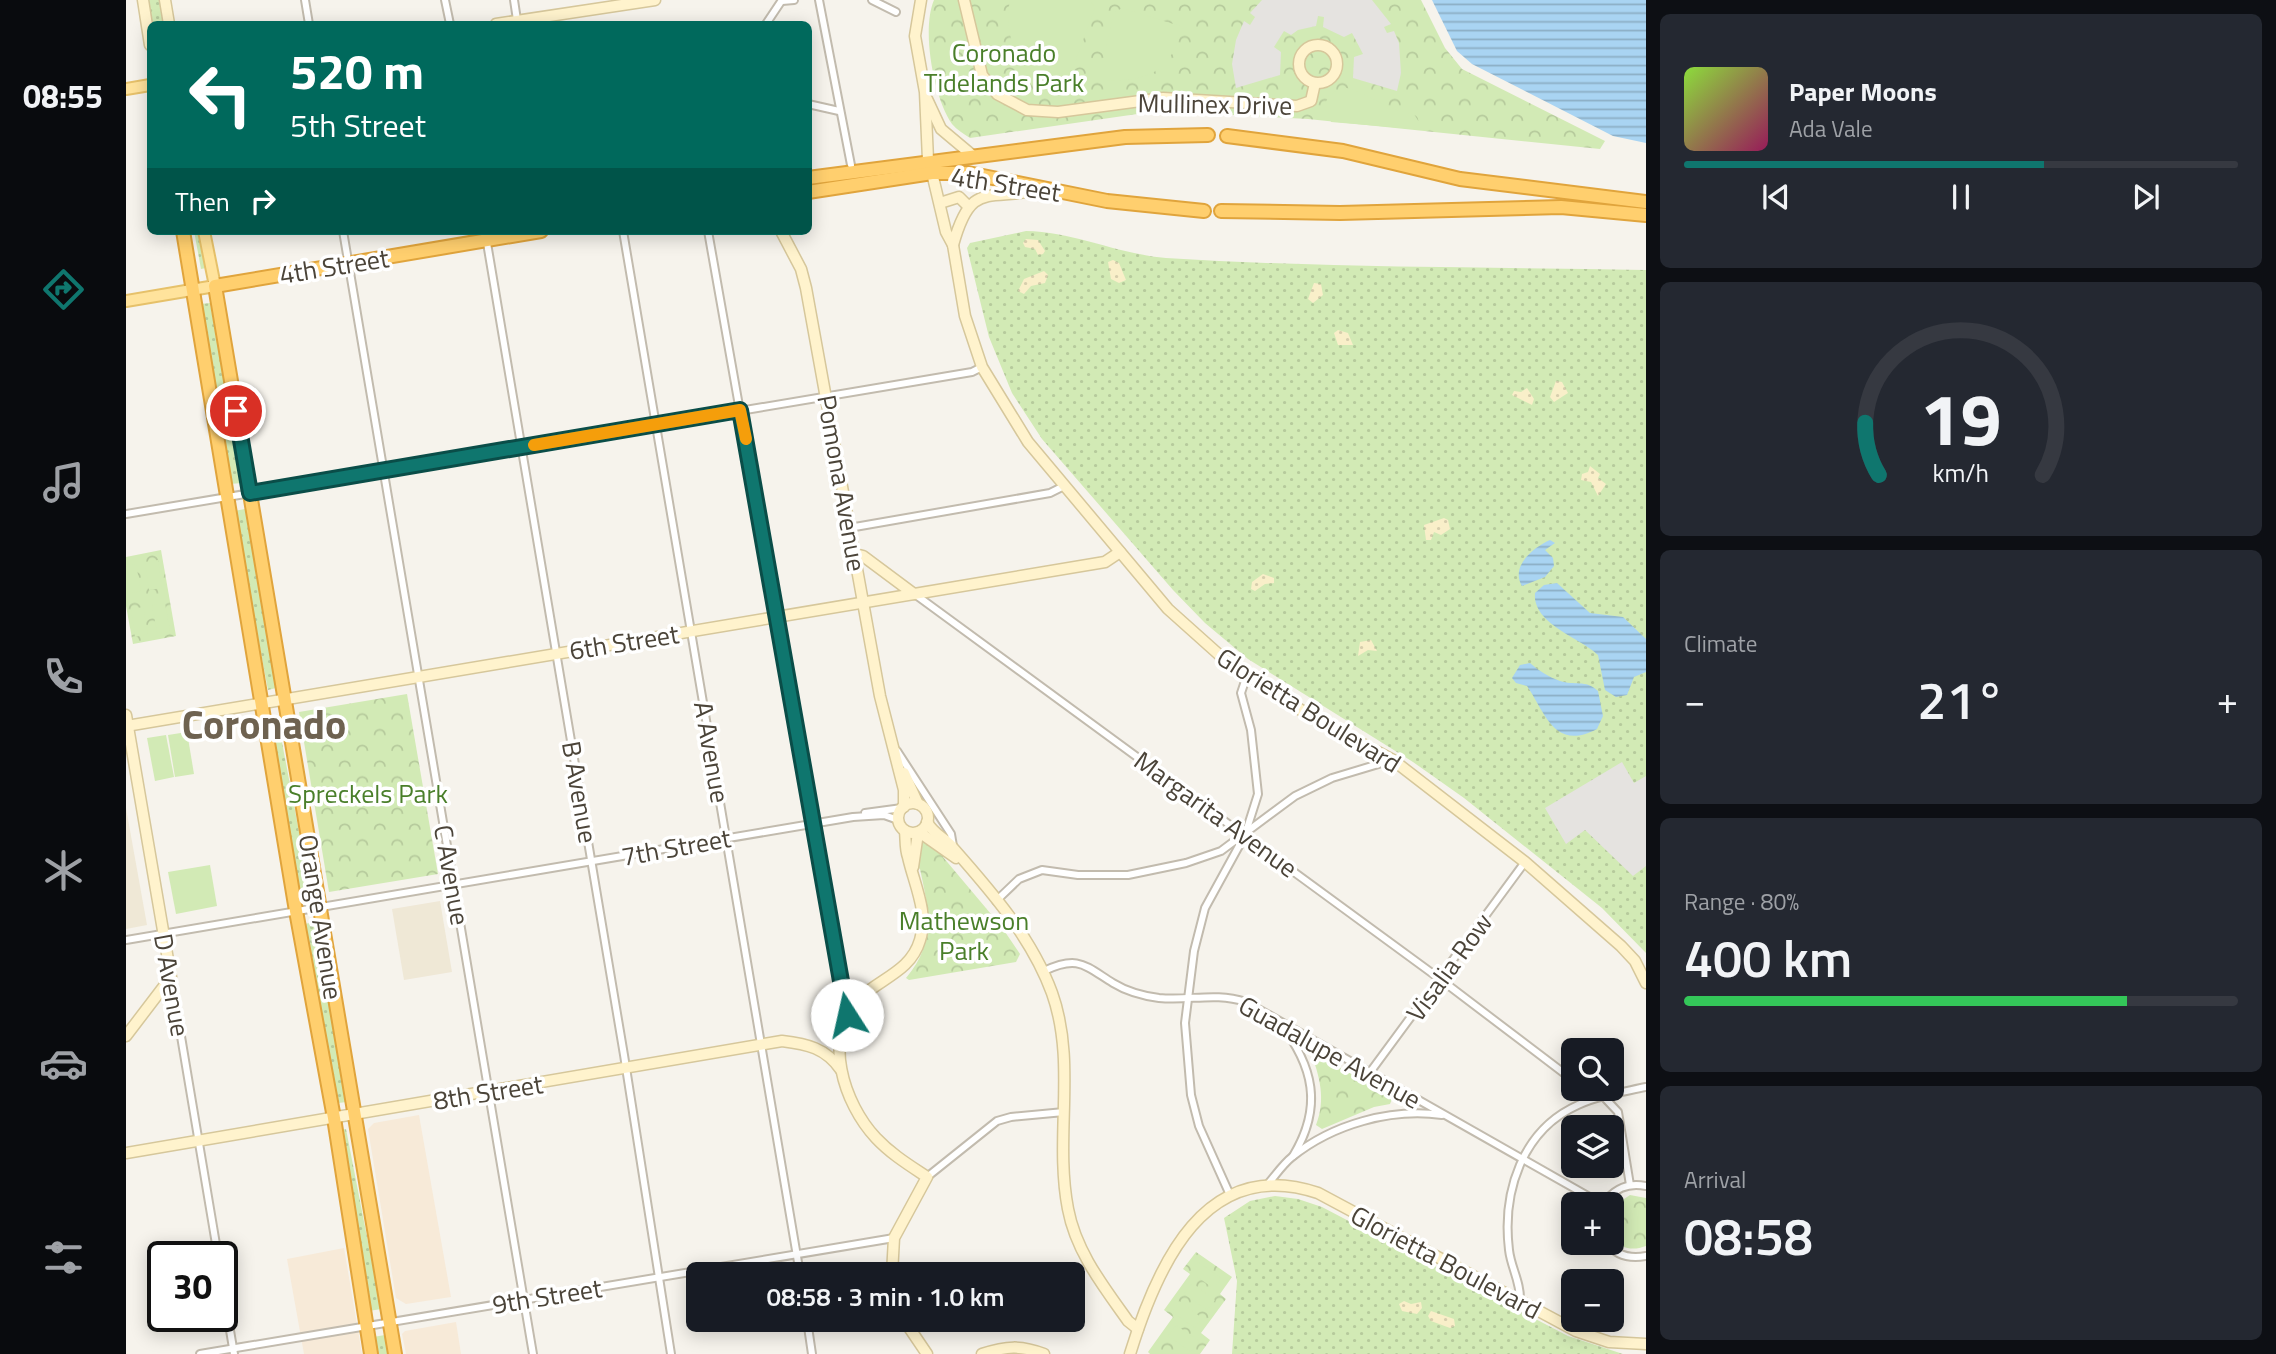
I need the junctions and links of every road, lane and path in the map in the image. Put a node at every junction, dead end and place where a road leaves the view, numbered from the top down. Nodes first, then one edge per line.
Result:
1 (143, 0) edge
2 (165, 0) edge
3 (304, 0) edge
4 (445, 0) edge
5 (514, 0) edge
6 (584, 0) edge
7 (654, 0) edge
8 (794, 0) edge
9 (819, 0) edge
10 (872, 0) edge
11 (921, 0) edge
12 (964, 0) edge
13 (782, 1) edge
14 (586, 12) junction
15 (895, 12) dead end
16 (552, 17) junction
17 (517, 20) junction
18 (168, 21) edge
19 (308, 21) edge
20 (449, 21) edge
21 (512, 21) edge
22 (543, 21) edge
23 (768, 21) edge
24 (147, 26) edge
25 (1315, 83) junction
26 (147, 86) edge
27 (126, 89) edge
28 (925, 92) junction
29 (812, 105) edge
30 (839, 110) junction
31 (1208, 135) dead end
32 (1227, 136) dead end
33 (972, 155) junction
34 (928, 160) junction
35 (851, 165) dead end
36 (932, 173) junction
37 (812, 177) edge
38 (1045, 188) junction
39 (812, 191) edge
40 (1646, 202) edge
41 (940, 203) junction
42 (968, 206) junction
43 (1612, 206) junction
44 (1204, 211) dead end
45 (1221, 211) dead end
46 (1646, 215) edge
47 (184, 235) edge
48 (205, 235) edge
49 (345, 235) edge
50 (624, 235) edge
51 (709, 235) edge
52 (783, 235) edge
53 (486, 236) edge
54 (953, 245) junction
55 (349, 264) junction
56 (215, 286) junction
57 (192, 290) junction
58 (126, 301) edge
59 (982, 367) junction
60 (826, 396) junction
61 (740, 410) junction
62 (655, 425) junction
63 (522, 447) junction
64 (384, 470) junction
65 (1064, 486) junction
66 (250, 493) junction
67 (226, 497) junction
68 (126, 514) edge
69 (849, 528) junction
70 (1120, 552) junction
71 (855, 554) junction
72 (914, 594) junction
73 (863, 602) junction
74 (777, 616) junction
75 (690, 631) junction
76 (556, 653) junction
77 (1247, 675) junction
78 (419, 677) junction
79 (285, 699) junction
80 (261, 704) junction
81 (126, 715) edge
82 (127, 726) edge
83 (891, 740) junction
84 (1393, 760) junction
85 (918, 804) junction
86 (903, 807) junction
87 (853, 817) junction
88 (898, 820) junction
89 (927, 822) junction
90 (813, 823) junction
91 (905, 831) junction
92 (919, 832) junction
93 (1245, 835) junction
94 (727, 838) junction
95 (954, 848) junction
96 (592, 861) junction
97 (1525, 862) junction
98 (969, 869) junction
99 (913, 875) junction
100 (454, 884) junction
101 (996, 901) junction
102 (320, 907) junction
103 (296, 911) junction
104 (163, 934) junction
105 (126, 940) edge
106 (1044, 971) junction
107 (170, 977) junction
108 (1440, 979) junction
109 (1646, 983) edge
110 (1187, 996) junction
111 (1264, 1010) junction
112 (847, 1015) junction
113 (126, 1036) edge
114 (763, 1045) junction
115 (627, 1069) junction
116 (841, 1070) junction
117 (1561, 1071) edge
118 (1371, 1072) junction
119 (1646, 1087) edge
120 (488, 1091) junction
121 (1624, 1092) edge
122 (1588, 1101) edge
123 (1608, 1101) edge
124 (1064, 1112) junction
125 (354, 1115) junction
126 (1445, 1115) junction
127 (334, 1118) junction
128 (198, 1140) junction
129 (126, 1153) edge
130 (1293, 1157) junction
131 (1522, 1157) junction
132 (927, 1177) junction
133 (1267, 1185) junction
134 (1630, 1185) junction
135 (1646, 1186) edge
136 (1582, 1192) edge
137 (1615, 1192) edge
138 (1230, 1195) junction
139 (894, 1238) junction
140 (215, 1241) edge
141 (797, 1254) junction
142 (1620, 1255) edge
143 (1646, 1256) edge
144 (798, 1262) edge
145 (893, 1262) edge
146 (658, 1278) junction
147 (523, 1300) junction
148 (1520, 1302) junction
149 (389, 1322) junction
150 (365, 1326) junction
151 (1138, 1329) junction
152 (231, 1332) edge
153 (809, 1332) edge
154 (912, 1332) edge
155 (1646, 1344) edge
156 (234, 1351) edge
157 (200, 1354) edge
158 (371, 1354) edge
159 (395, 1354) edge
160 (533, 1354) edge
161 (671, 1354) edge
162 (812, 1354) edge
163 (927, 1354) edge
164 (982, 1354) edge
165 (1044, 1354) edge
166 (1130, 1354) edge

1 - 24 street
2 - 18 street
3 - 19 street
4 - 20 street
5 - 17 street
6 - 14 street
7 - 14 street
8 - 13 street
9 - 30 street
10 - 15 street
11 - 28 street
12 - 25 street, Mullinex Drive
13 - 23 street
14 - 16 street
16 - 17 street
16 - 22 street
17 - 21 street
25 - 25 street
26 - 27 main road
28 - 33 street
28 - 34 street
29 - 30 street
30 - 35 street
31 - 33 highway, 4th Street
32 - 43 highway
33 - 34 highway, 4th Street
34 - 37 highway
36 - 38 highway, 4th Street
36 - 39 highway, 4th Street
36 - 41 street, Glorietta Boulevard
38 - 42 street
38 - 44 highway, 4th Street
40 - 43 highway
41 - 42 street
41 - 54 street, Glorietta Boulevard
42 - 54 street, Glorietta Boulevard
43 - 45 highway
43 - 46 highway
47 - 57 highway, Orange Avenue
48 - 56 main road, Orange Avenue
49 - 55 street, C Avenue
50 - 62 street, A Avenue
51 - 61 street
52 - 60 street, Pomona Avenue
53 - 55 highway, 4th Street
53 - 63 street, B Avenue
54 - 59 street, Glorietta Boulevard
55 - 56 highway, 4th Street
55 - 64 street, C Avenue
56 - 57 main road, 4th Street
56 - 66 highway, Orange Avenue
57 - 58 main road, 4th Street
57 - 67 highway, Orange Avenue
59 - 60 street
59 - 65 street, Glorietta Boulevard
60 - 61 street
60 - 69 street, Pomona Avenue
61 - 62 street
61 - 74 street
62 - 63 street
62 - 75 street, A Avenue
63 - 64 street
63 - 76 street, B Avenue
64 - 66 street
64 - 78 street, C Avenue
65 - 69 street
65 - 70 street, Glorietta Boulevard
66 - 67 street
66 - 79 highway, Orange Avenue
67 - 68 street
67 - 80 highway, Orange Avenue
69 - 71 street, Pomona Avenue
70 - 72 street, 6th Street
70 - 77 street, Glorietta Boulevard
71 - 72 street, Margarita Avenue
71 - 73 street, Pomona Avenue
72 - 73 street, 6th Street
72 - 93 street, Margarita Avenue
73 - 74 street, 6th Street
73 - 83 street, Pomona Avenue
74 - 75 street, 6th Street
74 - 90 street
75 - 76 street, 6th Street
75 - 94 street, A Avenue
76 - 78 street, 6th Street
76 - 96 street, B Avenue
77 - 84 street, Glorietta Boulevard
77 - 93 street
78 - 79 street, 6th Street
78 - 100 street, C Avenue
79 - 80 street, 6th Street
79 - 102 highway, Orange Avenue
80 - 82 street, 6th Street
80 - 103 highway, Orange Avenue
81 - 82 street, D Avenue
82 - 104 street, D Avenue
83 - 85 street
83 - 86 street, Pomona Avenue
83 - 95 street, Pomona Avenue
84 - 93 street
84 - 97 street, Glorietta Boulevard
85 - 86 street
85 - 89 street
86 - 87 street, 7th Street
86 - 88 street, Pomona Avenue
87 - 88 street, 7th Street
87 - 90 street, 7th Street
88 - 91 street
89 - 92 street
89 - 95 street
90 - 94 street, 7th Street
90 - 112 street
91 - 92 street
91 - 99 street
92 - 98 street
92 - 99 street
93 - 101 street
93 - 108 street, Margarita Avenue
93 - 110 street
94 - 96 street, 7th Street
94 - 114 street, A Avenue
95 - 98 street, Pomona Avenue
96 - 100 street, 7th Street
96 - 115 street, B Avenue
97 - 108 street, Visalia Row
97 - 109 street, Glorietta Boulevard
98 - 101 street, Pomona Avenue
99 - 112 street
100 - 102 street, 7th Street
100 - 120 street, C Avenue
101 - 106 street, Pomona Avenue
102 - 103 street, 7th Street
102 - 125 highway, Orange Avenue
103 - 104 street, 7th Street
103 - 127 highway, Orange Avenue
104 - 105 street, 7th Street
104 - 107 street, D Avenue
106 - 110 street, Guadalupe Avenue
106 - 124 street, Pomona Avenue
107 - 113 street
107 - 128 street, D Avenue
108 - 117 street, Margarita Avenue
108 - 118 street, Visalia Row
110 - 111 street, Guadalupe Avenue
110 - 138 street
111 - 118 street, Guadalupe Avenue
111 - 130 street
112 - 116 street
114 - 115 street, 8th Street
114 - 116 street, 8th Street
114 - 141 street, A Avenue
115 - 120 street, 8th Street
115 - 146 street, B Avenue
116 - 132 street
118 - 126 street, Guadalupe Avenue
119 - 121 street
120 - 125 street, 8th Street
120 - 147 street, C Avenue
122 - 131 street
123 - 134 street
124 - 132 street
124 - 151 street, Pomona Avenue
125 - 127 street, 8th Street
125 - 149 highway, Orange Avenue
126 - 130 street
126 - 131 street, Guadalupe Avenue
127 - 128 street, 8th Street
127 - 150 highway, Orange Avenue
128 - 129 street, 8th Street
128 - 140 street, D Avenue
130 - 133 street
131 - 136 street, Guadalupe Avenue
131 - 148 street
132 - 139 street
133 - 138 street, Glorietta Boulevard
133 - 148 street, Glorietta Boulevard
134 - 135 street
134 - 137 street
138 - 151 street, Glorietta Boulevard
139 - 141 street, 9th Street
139 - 145 street
141 - 144 street, A Avenue
141 - 146 street, 9th Street
142 - 143 street
146 - 147 street, 9th Street
146 - 161 street, B Avenue
147 - 149 street, 9th Street
147 - 160 street, C Avenue
148 - 155 street, Glorietta Boulevard
149 - 150 street, 9th Street
149 - 159 highway, Orange Avenue
150 - 156 street, 9th Street
150 - 158 highway, Orange Avenue
151 - 166 street, Glorietta Boulevard
152 - 156 street
153 - 162 street
154 - 163 street
156 - 157 street, 9th Street
164 - 165 street

